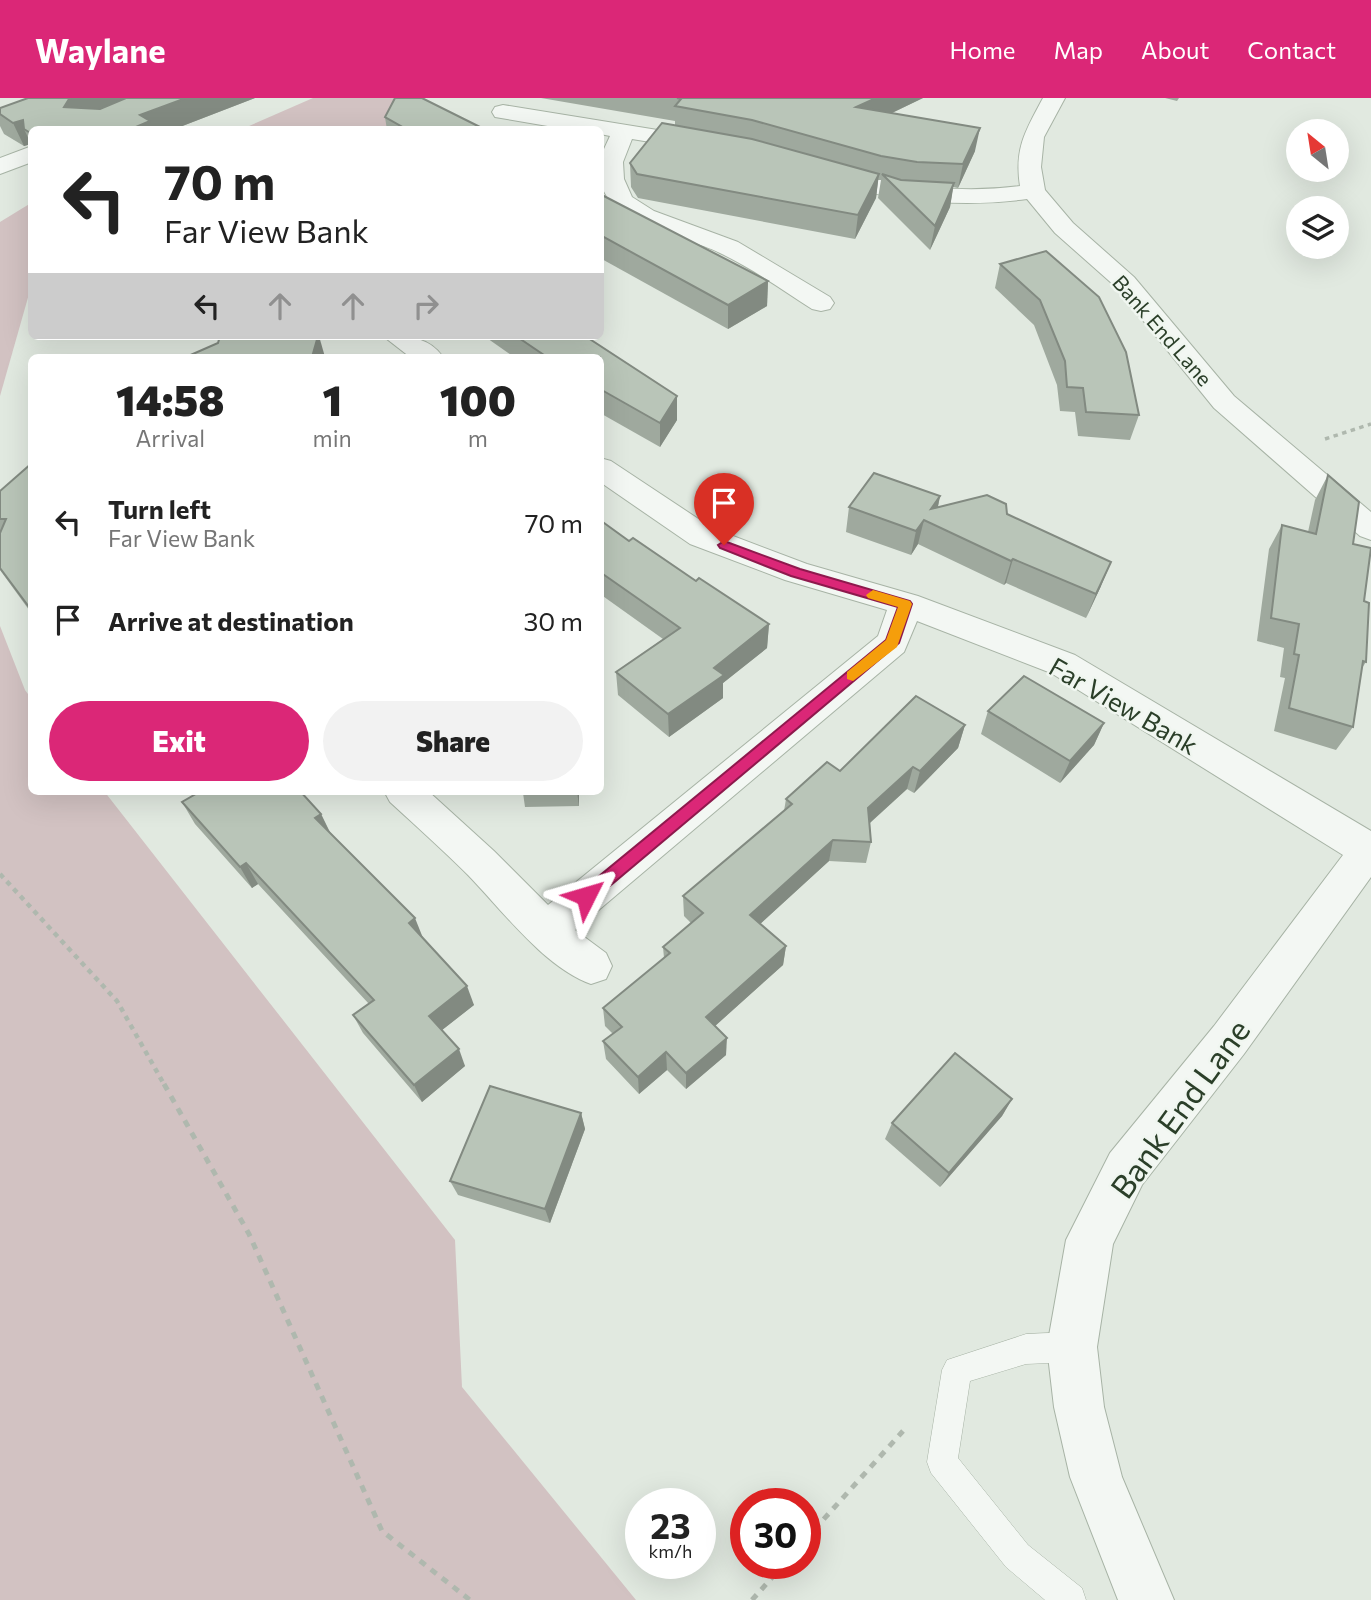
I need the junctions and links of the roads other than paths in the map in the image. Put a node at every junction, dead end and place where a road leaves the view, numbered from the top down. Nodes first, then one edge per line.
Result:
1 (1054, 98) edge
2 (503, 112) dead end
3 (597, 126) edge
4 (604, 127) edge
5 (624, 130) junction
6 (725, 148) edge
7 (28, 155) edge
8 (0, 167) edge
9 (803, 169) edge
10 (1033, 191) junction
11 (821, 303) dead end
12 (403, 340) edge
13 (424, 354) edge
14 (604, 471) edge
15 (1371, 529) edge
16 (905, 604) junction
17 (406, 795) edge
18 (1370, 849) edge
19 (546, 930) junction
20 (591, 966) dead end
21 (1072, 1347) junction
22 (1070, 1600) edge
23 (1146, 1600) edge

1 - 10 street
2 - 3 street
4 - 5 street
5 - 6 street
5 - 11 street
7 - 8 street
9 - 10 street
10 - 15 street, Bank End Lane
12 - 13 street
14 - 16 street, Far View Bank
16 - 18 street, Far View Bank
16 - 19 street
17 - 19 street
18 - 21 street, Bank End Lane
19 - 20 street
21 - 22 lane
21 - 23 street, Bank End Lane

